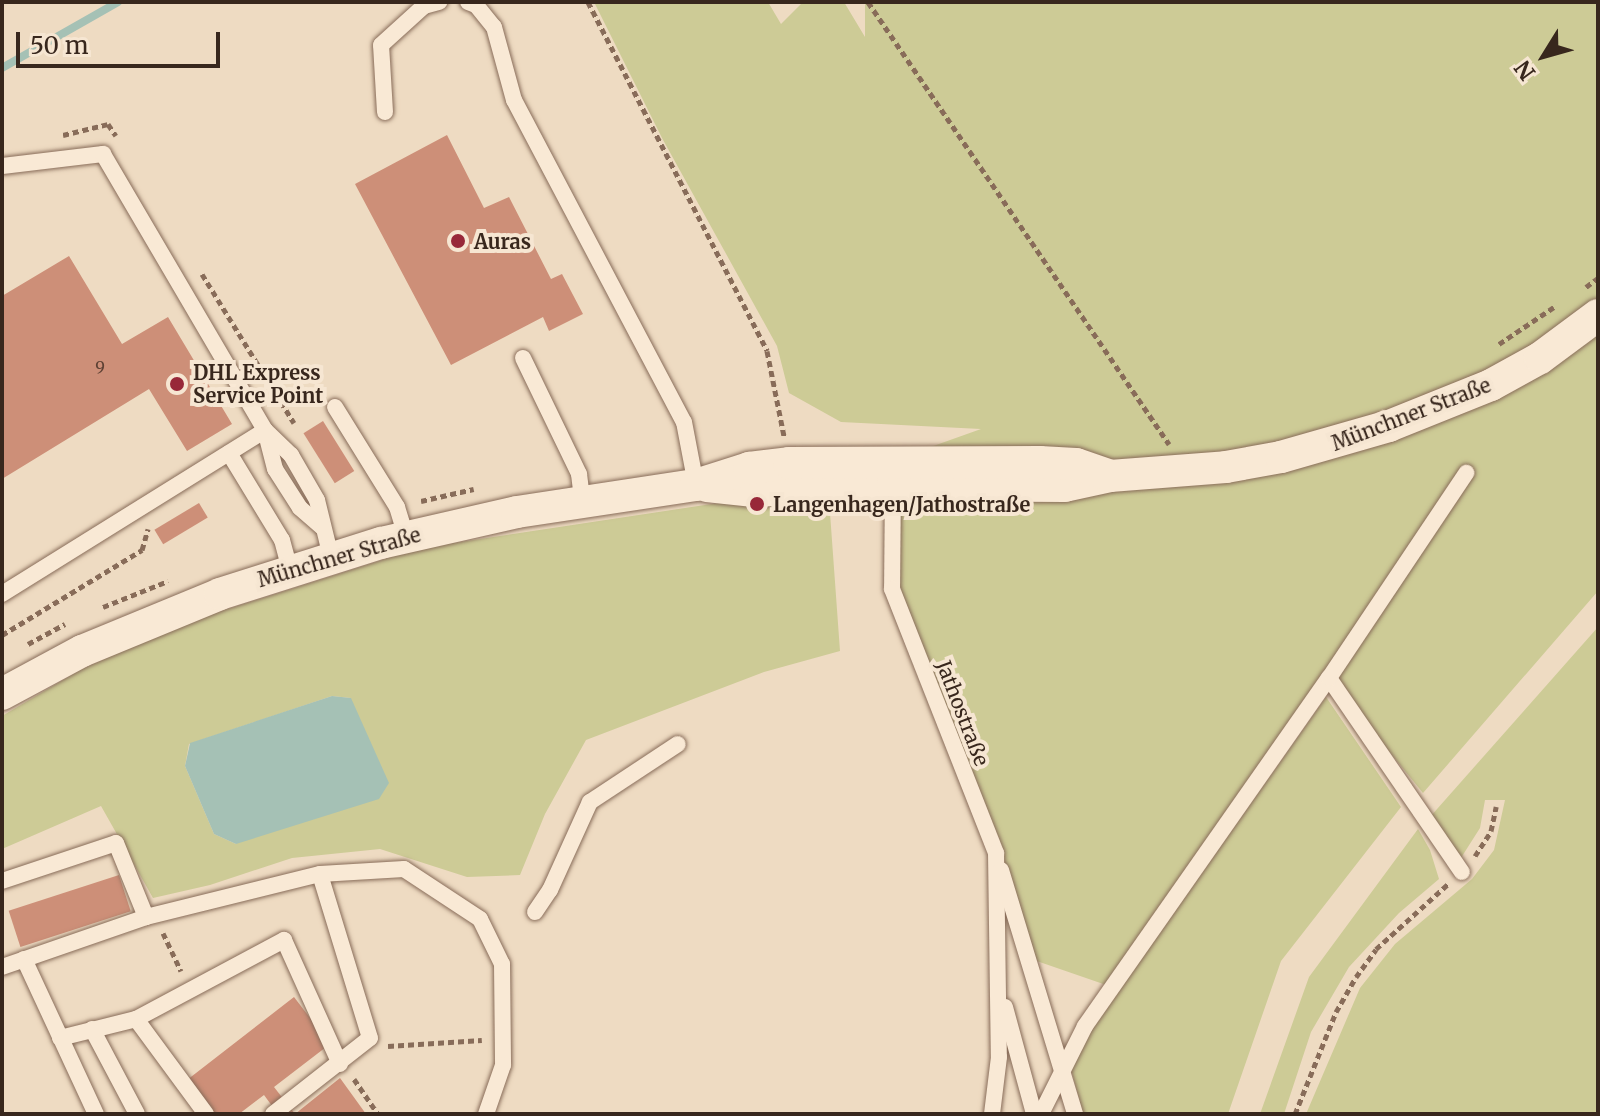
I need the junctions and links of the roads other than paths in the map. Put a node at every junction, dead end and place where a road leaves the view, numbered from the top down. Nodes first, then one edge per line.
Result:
1 (439, 2) edge
2 (468, 2) edge
3 (385, 112) dead end
4 (2, 166) edge
5 (1598, 315) edge
6 (523, 358) dead end
7 (335, 407) dead end
8 (265, 430) junction
9 (229, 453) junction
10 (894, 472) junction
11 (1466, 473) dead end
12 (696, 485) junction
13 (582, 500) junction
14 (406, 536) junction
15 (327, 542) junction
16 (286, 555) junction
17 (2, 594) edge
18 (1329, 678) junction
19 (2, 694) edge
20 (678, 744) dead end
21 (996, 853) junction
22 (1462, 872) road end
23 (320, 874) junction
24 (2, 881) edge
25 (535, 912) dead end
26 (150, 916) junction
27 (24, 959) junction
28 (2, 967) edge
29 (998, 982) junction
30 (136, 1019) junction
31 (92, 1029) junction
32 (60, 1038) junction
33 (341, 1062) junction
34 (1063, 1069) junction
35 (96, 1114) edge
36 (137, 1114) edge
37 (206, 1114) edge
38 (273, 1114) edge
39 (486, 1114) edge
40 (992, 1114) edge
41 (1034, 1114) edge
42 (1041, 1114) edge
43 (1075, 1114) edge

1 - 3 lane
2 - 12 lane
4 - 8 lane
5 - 10 street, Münchner Straße
6 - 13 lane
7 - 14 lane
8 - 9 lane
8 - 15 lane
9 - 16 lane
9 - 17 lane
10 - 12 street, Münchner Straße
10 - 12 street, Münchner Straße
10 - 21 lane, Jathostraße
11 - 18 lane
12 - 13 street, Münchner Straße
13 - 14 street, Münchner Straße
14 - 15 street, Münchner Straße
15 - 16 street, Münchner Straße
16 - 19 street, Münchner Straße
18 - 22 lane
18 - 34 lane
20 - 25 lane
21 - 29 lane, Jathostraße
21 - 34 lane
23 - 26 lane
23 - 33 lane
23 - 39 lane
24 - 26 lane
26 - 27 lane
27 - 28 lane
27 - 32 lane
29 - 40 lane
29 - 41 lane
30 - 31 lane
30 - 33 lane
30 - 37 lane
31 - 32 lane
31 - 36 lane
32 - 35 lane
33 - 38 lane
34 - 42 lane
34 - 43 lane

